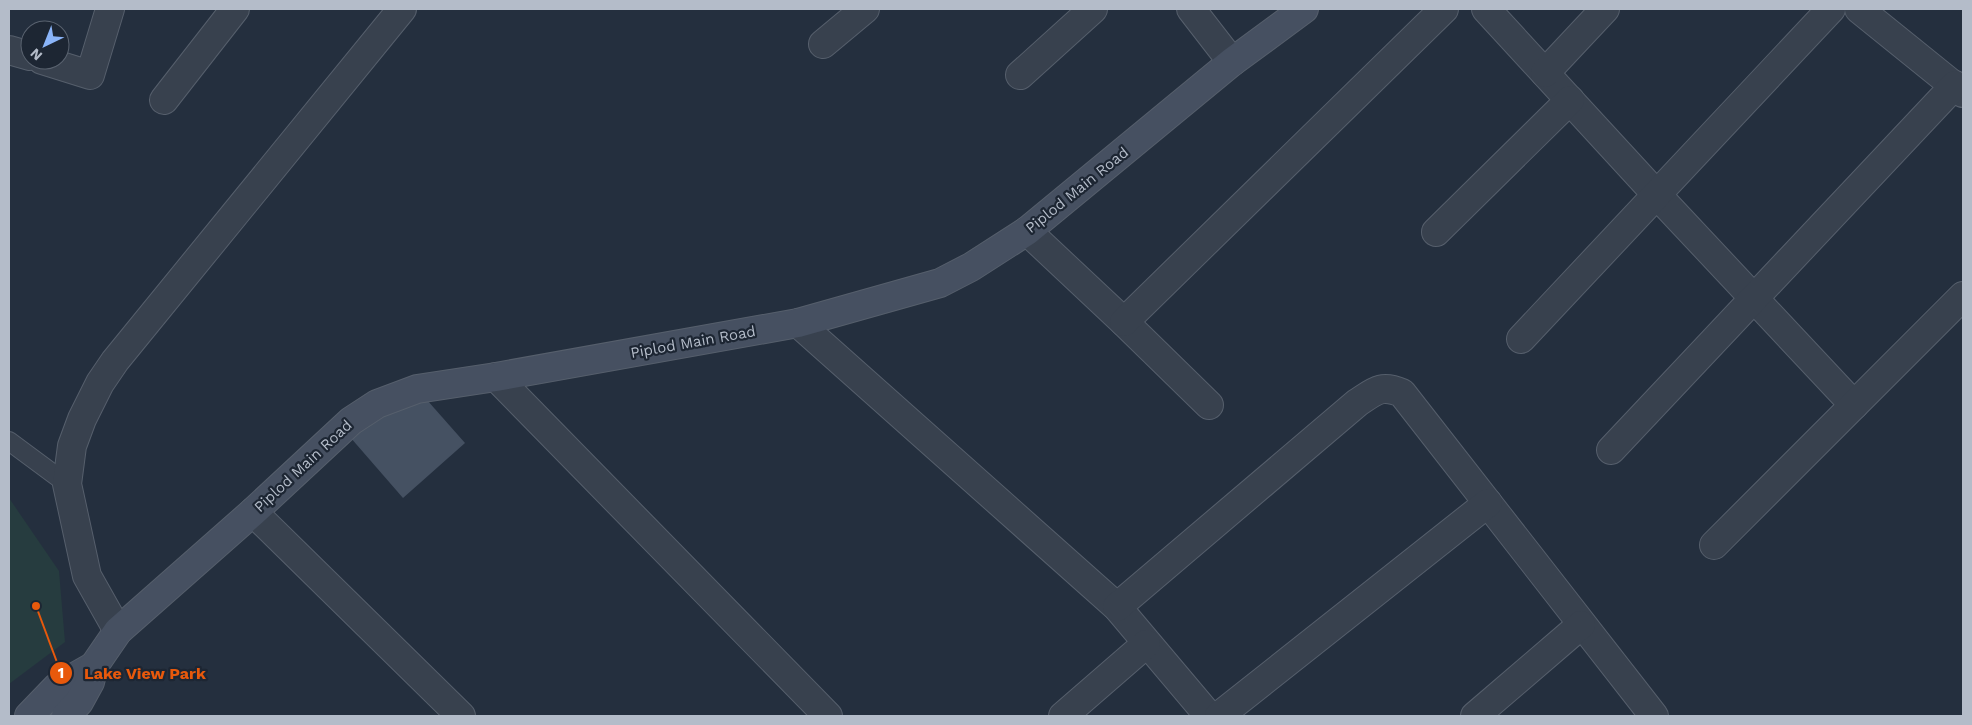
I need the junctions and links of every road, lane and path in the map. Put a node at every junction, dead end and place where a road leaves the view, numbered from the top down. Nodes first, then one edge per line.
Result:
1 (110, 9) edge
2 (235, 9) edge
3 (402, 9) edge
4 (865, 9) edge
5 (1093, 9) edge
6 (1191, 9) edge
7 (1304, 9) edge
8 (1444, 9) edge
9 (1486, 9) edge
10 (1605, 9) edge
11 (1831, 9) edge
12 (1859, 9) edge
13 (823, 44) dead end
14 (1232, 62) junction
15 (70, 68) edge
16 (1545, 73) junction
17 (1020, 75) dead end
18 (1959, 89) edge
19 (164, 100) dead end
20 (1570, 100) junction
21 (1656, 195) junction
22 (1027, 231) junction
23 (1436, 232) dead end
24 (1963, 296) edge
25 (1754, 299) junction
26 (1124, 322) junction
27 (798, 323) junction
28 (1520, 339) dead end
29 (496, 377) junction
30 (1209, 405) dead end
31 (1854, 405) junction
32 (9, 440) edge
33 (1611, 450) dead end
34 (67, 484) junction
35 (1488, 503) junction
36 (253, 512) junction
37 (1714, 546) dead end
38 (1117, 607) junction
39 (1582, 625) junction
40 (118, 631) junction
41 (1146, 644) junction
42 (94, 666) junction
43 (29, 716) edge
44 (66, 716) edge
45 (461, 716) edge
46 (828, 716) edge
47 (1063, 716) edge
48 (1209, 716) edge
49 (1220, 716) edge
50 (1475, 716) edge
51 (1654, 716) edge

1 - 15 street
2 - 19 street
3 - 34 street
4 - 13 street
5 - 17 street
6 - 14 street
7 - 14 street, Piplod Main Road
8 - 26 street
9 - 16 street
10 - 16 street
11 - 21 street
12 - 18 street
14 - 22 street, Piplod Main Road
16 - 20 street
18 - 25 street
20 - 21 street
20 - 23 street
21 - 25 street
21 - 28 street
22 - 26 street
22 - 27 street, Piplod Main Road
24 - 31 street
25 - 31 street
25 - 33 street
26 - 30 street
27 - 29 street, Piplod Main Road
27 - 38 street
29 - 36 street, Piplod Main Road
29 - 46 street
31 - 37 street
32 - 34 lane
34 - 40 street
35 - 38 street
35 - 39 street
35 - 49 street
36 - 40 street, Piplod Main Road
36 - 45 street
38 - 41 street
39 - 50 street
39 - 51 street
40 - 42 street, Piplod Main Road
41 - 47 street
41 - 48 street
42 - 43 street, Piplod Main Road
42 - 44 street, Piplod Main Road

